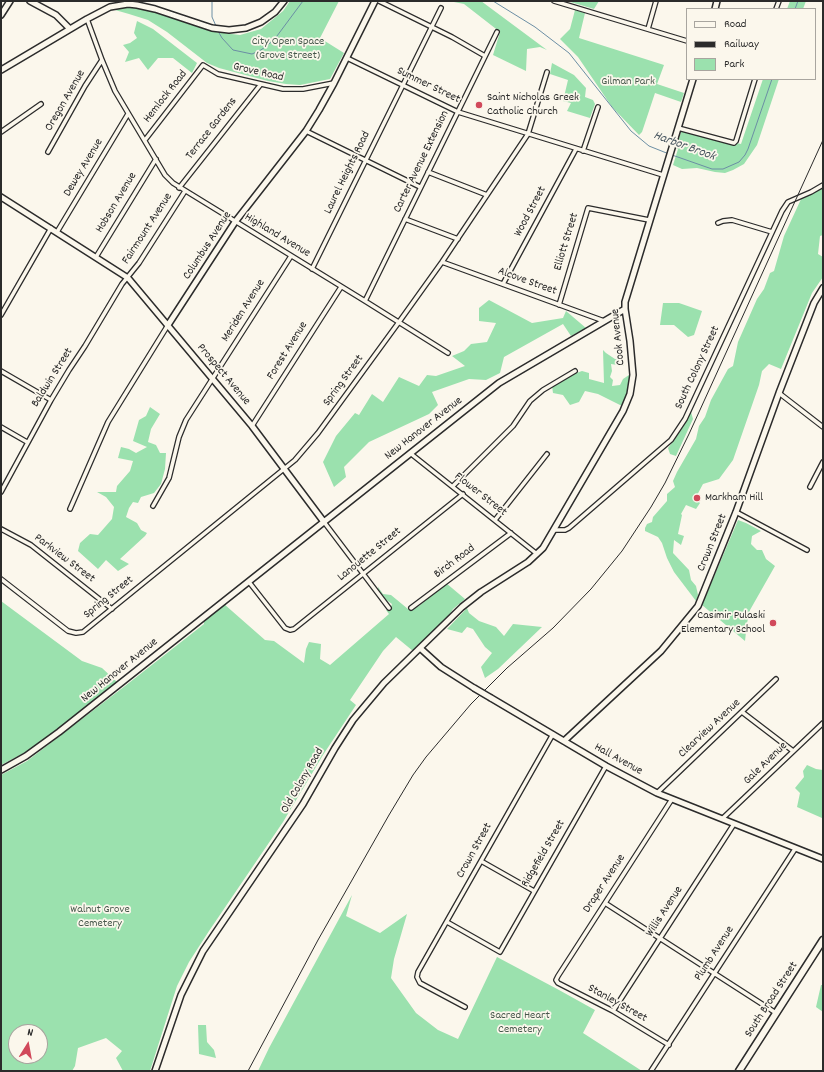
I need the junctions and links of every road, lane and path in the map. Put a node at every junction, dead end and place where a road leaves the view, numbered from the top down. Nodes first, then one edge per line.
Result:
1 (10, 1) edge
2 (30, 1) edge
3 (284, 1) edge
4 (375, 1) edge
5 (380, 1) edge
6 (554, 1) edge
7 (656, 1) edge
8 (441, 8) dead end
9 (1, 15) edge
10 (87, 18) junction
11 (431, 26) junction
12 (70, 28) junction
13 (648, 29) junction
14 (497, 32) dead end
15 (686, 40) edge
16 (485, 56) junction
17 (347, 58) junction
18 (102, 60) junction
19 (203, 65) joint
20 (1, 70) edge
21 (547, 72) dead end
22 (693, 80) edge
23 (755, 80) edge
24 (261, 84) junction
25 (334, 84) junction
26 (402, 85) junction
27 (41, 104) dead end
28 (598, 107) dead end
29 (458, 112) junction
30 (128, 114) junction
31 (678, 128) junction
32 (306, 131) junction
33 (1, 132) edge
34 (528, 134) junction
35 (145, 140) junction
36 (576, 149) junction
37 (583, 151) junction
38 (48, 152) dead end
39 (156, 159) junction
40 (366, 160) junction
41 (428, 172) junction
42 (663, 175) junction
43 (823, 185) edge
44 (420, 187) junction
45 (179, 188) junction
46 (185, 191) junction
47 (487, 195) junction
48 (1, 197) edge
49 (405, 219) junction
50 (649, 220) junction
51 (235, 222) junction
52 (718, 222) dead end
53 (51, 228) junction
54 (57, 232) junction
55 (772, 232) junction
56 (458, 239) junction
57 (291, 256) junction
58 (96, 257) junction
59 (442, 262) junction
60 (312, 269) junction
61 (128, 278) junction
62 (503, 284) junction
63 (341, 287) junction
64 (823, 288) edge
65 (365, 300) junction
66 (559, 305) junction
67 (625, 308) junction
68 (1, 315) edge
69 (604, 321) junction
70 (399, 322) junction
71 (168, 325) junction
72 (448, 353) dead end
73 (575, 371) dead end
74 (1, 372) edge
75 (213, 378) junction
76 (779, 393) junction
77 (51, 400) junction
78 (252, 426) junction
79 (1, 427) edge
80 (823, 427) edge
81 (27, 442) junction
82 (410, 453) junction
83 (547, 454) dead end
84 (823, 462) edge
85 (285, 469) junction
86 (3, 483) edge
87 (453, 486) junction
88 (810, 487) dead end
89 (1, 492) edge
90 (463, 494) junction
91 (153, 506) dead end
92 (70, 509) dead end
93 (736, 512) junction
94 (495, 520) junction
95 (324, 522) junction
96 (1, 529) edge
97 (554, 530) junction
98 (511, 533) junction
99 (807, 550) dead end
100 (537, 554) junction
101 (363, 574) junction
102 (1, 579) edge
103 (248, 582) junction
104 (389, 608) dead end
105 (411, 608) dead end
106 (112, 609) junction
107 (420, 648) junction
108 (776, 680) dead end
109 (742, 712) junction
110 (823, 723) edge
111 (553, 734) junction
112 (564, 741) junction
113 (793, 751) junction
114 (606, 766) junction
115 (1, 770) edge
116 (657, 793) junction
117 (672, 799) junction
118 (722, 819) junction
119 (734, 824) junction
120 (795, 848) junction
121 (823, 859) edge
122 (481, 861) junction
123 (534, 891) junction
124 (605, 903) junction
125 (447, 922) junction
126 (660, 939) junction
127 (823, 940) edge
128 (714, 974) junction
129 (556, 980) joint
130 (465, 1007) dead end
131 (613, 1012) junction
132 (776, 1013) junction
133 (669, 1045) junction
134 (155, 1071) edge
135 (652, 1071) edge
136 (739, 1071) edge

1 - 9 main road
2 - 12 main road
3 - 10 main road
4 - 17 main road, Columbus Avenue
5 - 11 street
6 - 13 street
7 - 13 street
8 - 11 street, Laurel Heights Road
10 - 12 main road
10 - 18 street, Highland Avenue
11 - 16 street
11 - 26 street, Laurel Heights Road
12 - 20 main road
13 - 15 street
14 - 16 street, Carter Avenue Extension
16 - 29 street, Carter Avenue Extension
17 - 25 main road, Columbus Avenue
17 - 26 street, Summer Street
18 - 30 street, Highland Avenue
18 - 38 street, Oregon Avenue
19 - 24 street, Grove Road
19 - 35 street, Hemlock Road
21 - 34 street, Spring Street
22 - 31 main road, Cook Avenue
23 - 31 street
24 - 25 street, Grove Road
24 - 45 street, Terrace Gardens
25 - 32 main road, Columbus Avenue
26 - 29 street, Summer Street
26 - 40 street, Laurel Heights Road
27 - 33 street
28 - 37 street
29 - 34 street, Summer Street
29 - 41 street, Carter Avenue Extension
30 - 35 street, Highland Avenue
30 - 54 street, Dewey Avenue
31 - 42 main road, Cook Avenue
32 - 40 street
32 - 51 main road, Columbus Avenue
34 - 36 street, Summer Street
34 - 47 street, Spring Street
35 - 39 street, Highland Avenue
36 - 37 street, Summer Street
36 - 62 street, Wood Street
37 - 42 street, Summer Street
39 - 45 street, Highland Avenue
39 - 58 street, Hobson Avenue
40 - 44 street
40 - 60 street, Laurel Heights Road
41 - 44 street, Carter Avenue Extension
41 - 47 street
42 - 50 main road, Cook Avenue
43 - 55 street, South Colony Street
44 - 49 street, Carter Avenue Extension
45 - 46 street, Highland Avenue
46 - 51 street, Highland Avenue
46 - 61 street, Fairmount Avenue
47 - 56 street, Spring Street
48 - 53 main road, Prospect Avenue
49 - 56 street
49 - 65 street, Carter Avenue Extension
50 - 66 street, Elliott Street
50 - 67 main road, Cook Avenue
51 - 57 street, Highland Avenue
51 - 71 main road, Columbus Avenue
52 - 55 street
53 - 54 main road, Prospect Avenue
53 - 68 street
54 - 58 main road, Prospect Avenue
55 - 97 street, South Colony Street
56 - 59 street, Spring Street
57 - 60 street, Highland Avenue
57 - 75 street, Meriden Avenue
58 - 61 main road, Prospect Avenue
59 - 62 street, Alcove Street
59 - 70 street, Spring Street
60 - 63 street, Highland Avenue
61 - 71 main road, Prospect Avenue
61 - 77 street, Baldwin Street
62 - 66 street, Alcove Street
63 - 65 street, Highland Avenue
63 - 78 street, Forest Avenue
64 - 76 main road, Crown Street
65 - 70 street, Highland Avenue
66 - 69 street, Alcove Street
67 - 69 main road, New Hanover Avenue
67 - 97 main road, Cook Avenue
69 - 82 main road, New Hanover Avenue
70 - 72 street, Highland Avenue
70 - 85 street, Spring Street
71 - 75 main road, Prospect Avenue
71 - 92 street, Columbus Avenue
73 - 87 street
74 - 77 street
75 - 78 main road, Prospect Avenue
75 - 91 street, Meriden Avenue
76 - 80 street
76 - 93 main road, Crown Street
77 - 81 street, Baldwin Street
78 - 85 main road, Prospect Avenue
79 - 81 street
81 - 86 street, Baldwin Street
82 - 87 street, Flower Street
82 - 95 main road, New Hanover Avenue
83 - 94 street
84 - 88 street
85 - 95 main road, Prospect Avenue
85 - 106 street, Spring Street
86 - 89 street, Baldwin Street
87 - 90 street, Flower Street
90 - 94 street, Flower Street
90 - 101 street, Lanouette Street
93 - 99 street
93 - 112 main road, Crown Street
94 - 98 street, Flower Street
95 - 101 street, Prospect Avenue
95 - 103 main road, New Hanover Avenue
96 - 106 street, Parkview Street
97 - 100 main road, Cook Avenue
98 - 100 street, Flower Street
98 - 105 street, Birch Road
100 - 107 main road, Old Colony Road
101 - 103 street, Lanouette Street
101 - 104 street, Prospect Avenue
102 - 106 street, Spring Street
103 - 115 main road, New Hanover Avenue
107 - 111 main road, Hall Avenue, bridge
107 - 134 main road, Old Colony Road
108 - 109 street, Clearview Avenue
109 - 113 street
109 - 116 street, Clearview Avenue
110 - 113 street, Gale Avenue
111 - 112 main road, Hall Avenue
111 - 122 street, Crown Street
112 - 114 main road, Hall Avenue
113 - 118 street, Gale Avenue
114 - 116 main road, Hall Avenue
114 - 123 street, Ridgefield Street
116 - 117 main road, Hall Avenue
117 - 118 main road, Hall Avenue
117 - 124 street, Draper Avenue
118 - 119 main road, Hall Avenue
119 - 120 main road, Hall Avenue
119 - 126 street, Willis Avenue
120 - 121 main road, Hall Avenue
120 - 128 street, Plumb Avenue
122 - 123 street
122 - 125 street, Crown Street
123 - 125 street, Ridgefield Street
124 - 126 street
124 - 129 street, Draper Avenue
125 - 130 street, Crown Street
126 - 128 street
126 - 131 street, Willis Avenue
127 - 132 main road, South Broad Street
128 - 132 street
128 - 133 street, Plumb Avenue
129 - 131 street, Stanley Street
131 - 133 street, Stanley Street
132 - 136 main road, South Broad Street
133 - 135 street, Plumb Avenue

